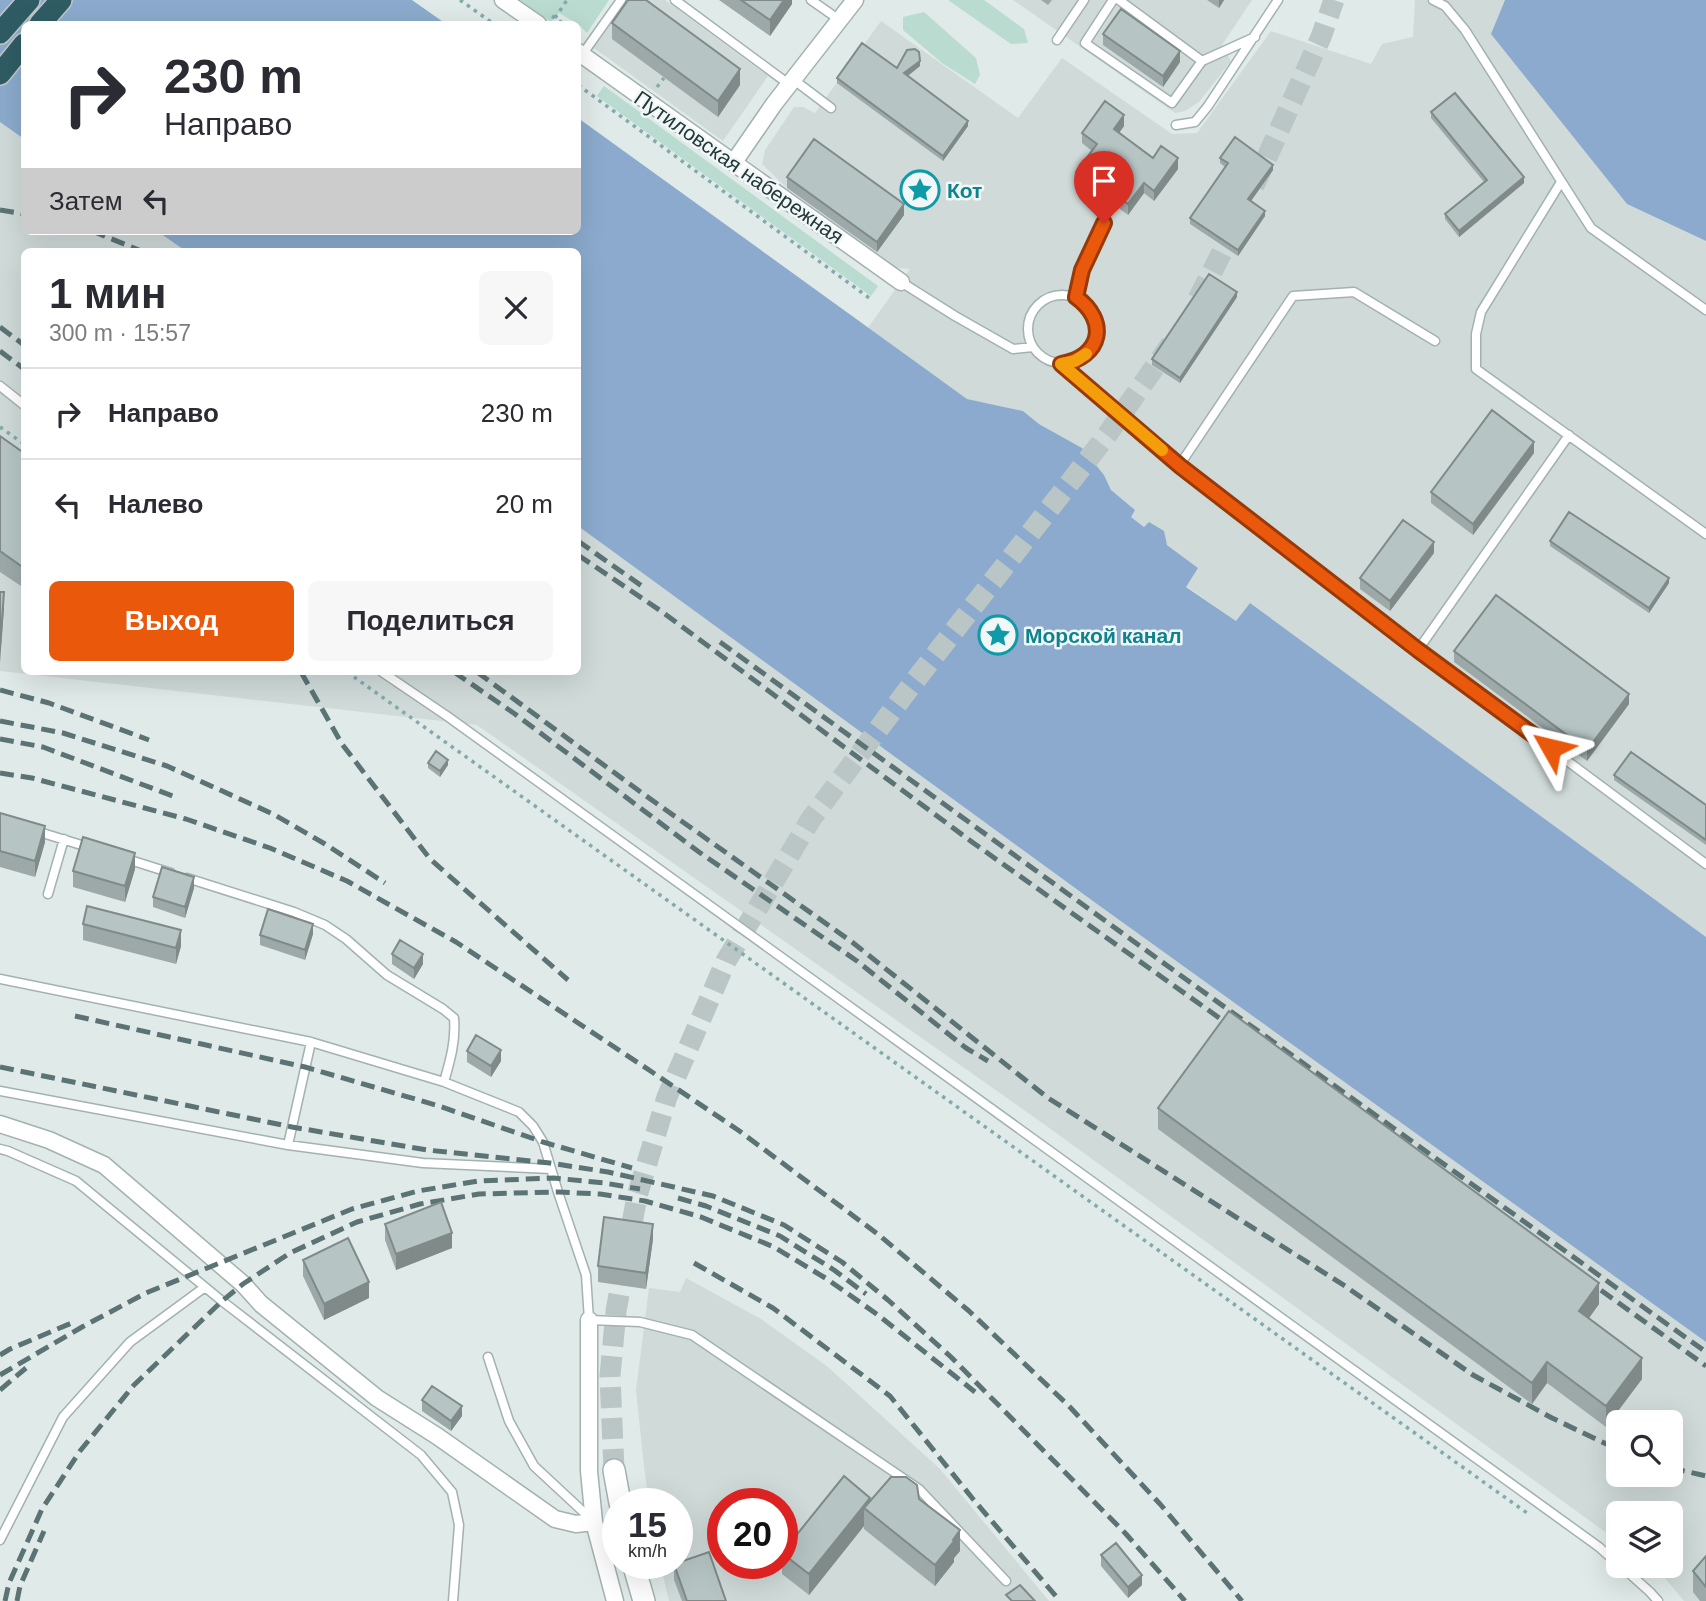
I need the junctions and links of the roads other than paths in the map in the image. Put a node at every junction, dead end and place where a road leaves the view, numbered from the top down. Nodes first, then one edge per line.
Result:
1 (29, 0) edge
2 (61, 0) edge
3 (503, 0) edge
4 (621, 0) edge
5 (675, 0) edge
6 (811, 0) edge
7 (855, 0) edge
8 (1084, 0) edge
9 (1113, 0) edge
10 (1119, 0) edge
11 (1278, 0) edge
12 (1433, 0) edge
13 (43, 21) edge
14 (534, 21) edge
15 (841, 21) junction
16 (0, 33) edge
17 (1255, 37) junction
18 (1057, 40) dead end
19 (21, 48) edge
20 (581, 52) edge
21 (581, 54) edge
22 (1202, 61) junction
23 (0, 74) edge
24 (792, 83) junction
25 (831, 108) dead end
26 (1176, 125) dead end
27 (734, 162) junction
28 (1561, 182) junction
29 (1104, 223) dead end
30 (901, 282) joint
31 (1076, 297) junction
32 (1706, 310) edge
33 (1436, 341) dead end
34 (1033, 346) junction
35 (1061, 364) junction
36 (0, 386) edge
37 (21, 403) edge
38 (1569, 435) junction
39 (1180, 466) junction
40 (1706, 534) edge
41 (1418, 650) junction
42 (386, 675) edge
43 (26, 828) edge
44 (64, 839) junction
45 (102, 851) edge
46 (115, 855) edge
47 (1706, 864) edge
48 (48, 894) dead end
49 (0, 979) edge
50 (311, 1042) junction
51 (444, 1082) junction
52 (0, 1091) edge
53 (0, 1124) edge
54 (288, 1145) junction
55 (0, 1149) edge
56 (551, 1169) junction
57 (205, 1287) junction
58 (589, 1320) junction
59 (488, 1357) dead end
60 (614, 1470) tunnel mouth
61 (617, 1488) edge
62 (594, 1522) junction
63 (0, 1540) edge
64 (1606, 1553) edge
65 (1634, 1578) edge
66 (638, 1579) edge
67 (1006, 1581) dead end
68 (453, 1601) edge
69 (615, 1601) edge
70 (644, 1601) edge
71 (1658, 1601) edge

1 - 16 highway
2 - 13 highway
3 - 14 street
4 - 20 lane
5 - 24 lane
6 - 15 lane
7 - 15 street
8 - 18 lane
9 - 22 lane
10 - 22 lane
11 - 17 lane
12 - 28 lane
15 - 24 street
17 - 22 lane
17 - 26 lane
19 - 23 highway
21 - 27 street, Путиловская набережная
24 - 25 lane
24 - 27 street
27 - 30 street, Путиловская набережная
28 - 32 lane
28 - 38 lane
29 - 31 lane
30 - 34 lane
31 - 34 lane
31 - 35 lane
33 - 39 lane
34 - 35 lane
35 - 39 lane
36 - 37 lane
38 - 40 lane
38 - 41 lane
39 - 41 lane
41 - 47 lane
42 - 64 lane
43 - 44 lane
44 - 45 lane
44 - 48 lane
46 - 51 lane
49 - 50 lane
50 - 51 lane
50 - 54 lane
51 - 56 lane
52 - 54 lane
53 - 62 street
54 - 56 lane
55 - 57 lane
56 - 58 lane
57 - 63 lane
57 - 68 lane
58 - 62 street
58 - 67 lane
59 - 62 lane
60 - 61 street
62 - 69 street
65 - 71 lane
66 - 70 street

